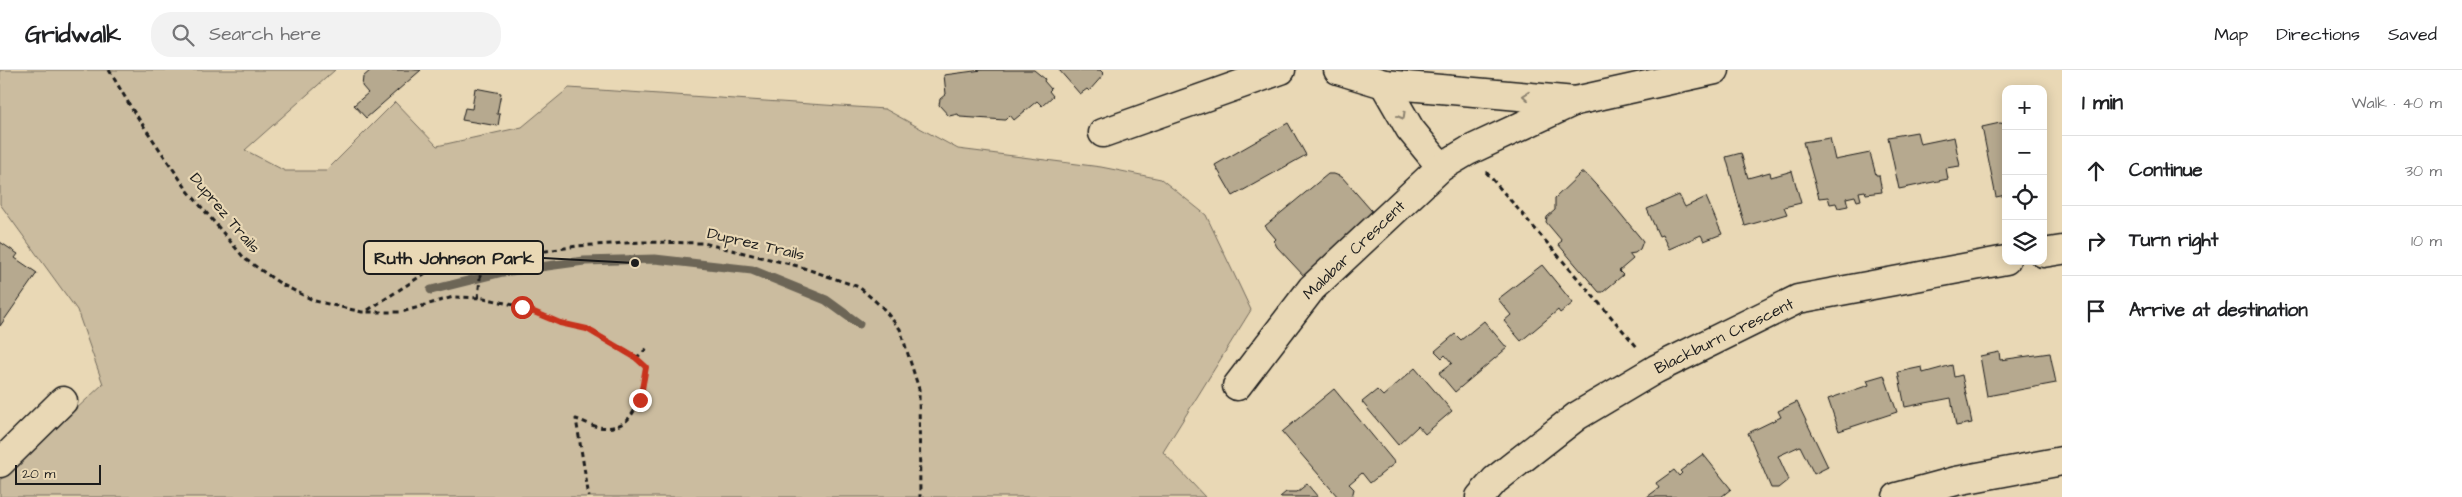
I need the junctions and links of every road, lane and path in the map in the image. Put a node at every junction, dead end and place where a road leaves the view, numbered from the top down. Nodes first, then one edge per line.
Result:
1 (110, 70) edge
2 (1281, 70) edge
3 (1338, 70) edge
4 (1715, 70) edge
5 (1384, 84) junction
6 (1575, 101) junction
7 (1103, 133) dead end
8 (1468, 151) junction
9 (1441, 167) junction
10 (2062, 250) edge
11 (2047, 252) edge
12 (511, 256) junction
13 (2002, 261) edge
14 (478, 298) junction
15 (368, 311) junction
16 (649, 347) dead end
17 (636, 358) junction
18 (1656, 368) junction
19 (1237, 386) dead end
20 (63, 401) dead end
21 (2062, 461) edge
22 (0, 463) edge
23 (589, 497) edge
24 (920, 497) edge
25 (1480, 497) edge
26 (1897, 497) edge

1 - 15 path, Duprez Trails
2 - 7 street
3 - 5 street, Malabar Crescent
4 - 6 street, Malabar Crescent
6 -> 5 street, Malabar Crescent
5 -> 9 street
6 - 8 street, Malabar Crescent
8 - 9 street, Malabar Crescent
8 - 18 path
9 - 19 street, Malabar Crescent
10 - 11 street
12 - 14 path
12 - 15 path, Duprez Trails
12 - 24 path, Duprez Trails
13 - 18 street, Blackburn Crescent
14 - 15 path, Duprez Trails
14 - 17 path, Duprez Trails
16 - 17 path
17 - 23 path
18 - 25 street, Blackburn Crescent
20 - 22 street
21 - 26 street

